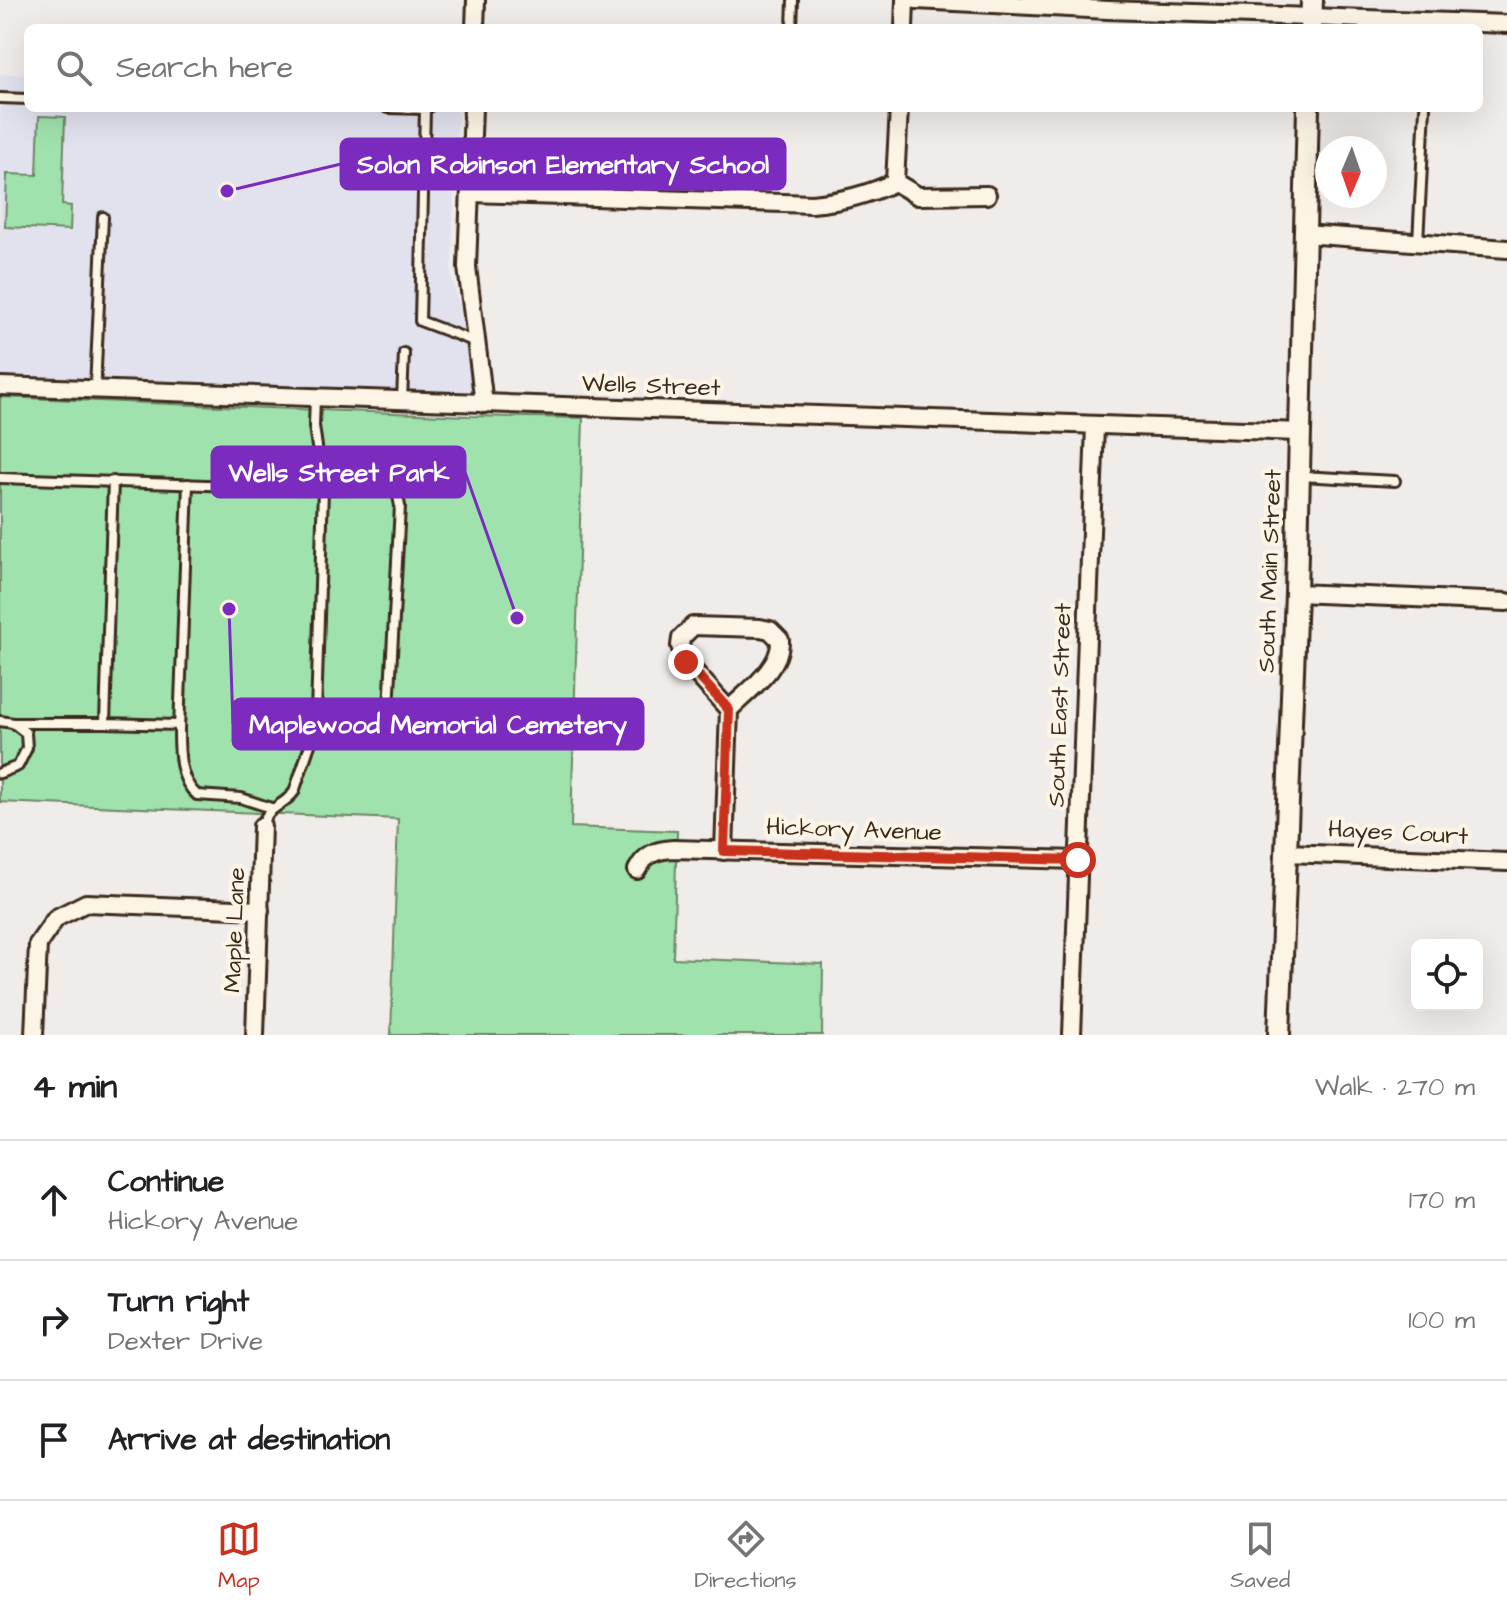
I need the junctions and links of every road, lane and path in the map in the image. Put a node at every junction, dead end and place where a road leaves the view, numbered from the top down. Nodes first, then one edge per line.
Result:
1 (476, 0) edge
2 (793, 0) edge
3 (905, 0) edge
4 (916, 0) edge
5 (1108, 5) edge
6 (1311, 15) edge
7 (475, 24) edge
8 (792, 24) edge
9 (904, 24) edge
10 (1430, 24) edge
11 (1507, 24) edge
12 (0, 98) edge
13 (24, 99) edge
14 (426, 112) edge
15 (473, 112) edge
16 (899, 112) edge
17 (1308, 112) edge
18 (1425, 112) edge
19 (895, 182) junction
20 (470, 193) junction
21 (987, 195) dead end
22 (103, 217) dead end
23 (1304, 234) junction
24 (1418, 242) junction
25 (1507, 249) edge
26 (478, 343) junction
27 (404, 353) dead end
28 (0, 386) edge
29 (95, 389) junction
30 (315, 397) junction
31 (402, 401) junction
32 (484, 404) junction
33 (1095, 426) junction
34 (1300, 432) junction
35 (1299, 476) junction
36 (0, 478) edge
37 (113, 481) junction
38 (1395, 481) dead end
39 (188, 484) junction
40 (323, 489) junction
41 (1296, 593) junction
42 (1507, 602) edge
43 (729, 710) junction
44 (0, 721) edge
45 (13, 723) junction
46 (105, 723) junction
47 (179, 725) junction
48 (314, 733) junction
49 (0, 773) edge
50 (271, 808) junction
51 (262, 826) joint
52 (724, 851) junction
53 (1288, 853) junction
54 (1078, 860) junction
55 (1507, 862) edge
56 (637, 870) dead end
57 (260, 910) junction
58 (34, 1035) edge
59 (255, 1035) edge
60 (1072, 1035) edge
61 (1279, 1035) edge

1 - 7 street
2 - 8 lane
3 - 9 street
4 - 5 street
5 - 6 street
6 - 10 street
10 - 11 street
12 - 13 lane
14 - 26 lane
15 - 20 street
16 - 19 street
17 - 23 street, South Main Street
18 - 24 lane
19 - 20 street
19 - 21 street
20 - 26 street
22 - 29 lane
23 - 24 street
23 - 34 street, South Main Street
24 - 25 street
26 - 32 street
27 - 31 lane
28 - 29 street, Wells Street
29 - 30 street, Wells Street
30 - 31 street, Wells Street
30 - 40 lane
31 - 32 street, Wells Street
32 - 33 street, Wells Street
33 - 34 street, Wells Street
33 - 54 street, South East Street
34 - 35 street, South Main Street
35 - 38 lane
35 - 41 street, South Main Street
36 - 37 lane
37 - 39 lane
37 - 46 lane
39 - 40 lane
39 - 47 lane
40 - 48 lane
40 - 48 lane
41 - 42 street
41 - 53 street, South Main Street
43 - 43 street
43 - 52 street
44 - 45 lane
45 - 46 lane
45 - 49 lane
46 - 47 lane
47 - 50 lane
48 - 50 lane
50 - 51 lane
51 - 57 street, Maple Lane
52 - 54 street, Hickory Avenue
52 - 56 street, Hickory Avenue
53 - 55 street, Hayes Court
53 - 61 street, South Main Street
54 - 60 street, South East Street
57 - 58 street
57 - 59 street, Maple Lane

